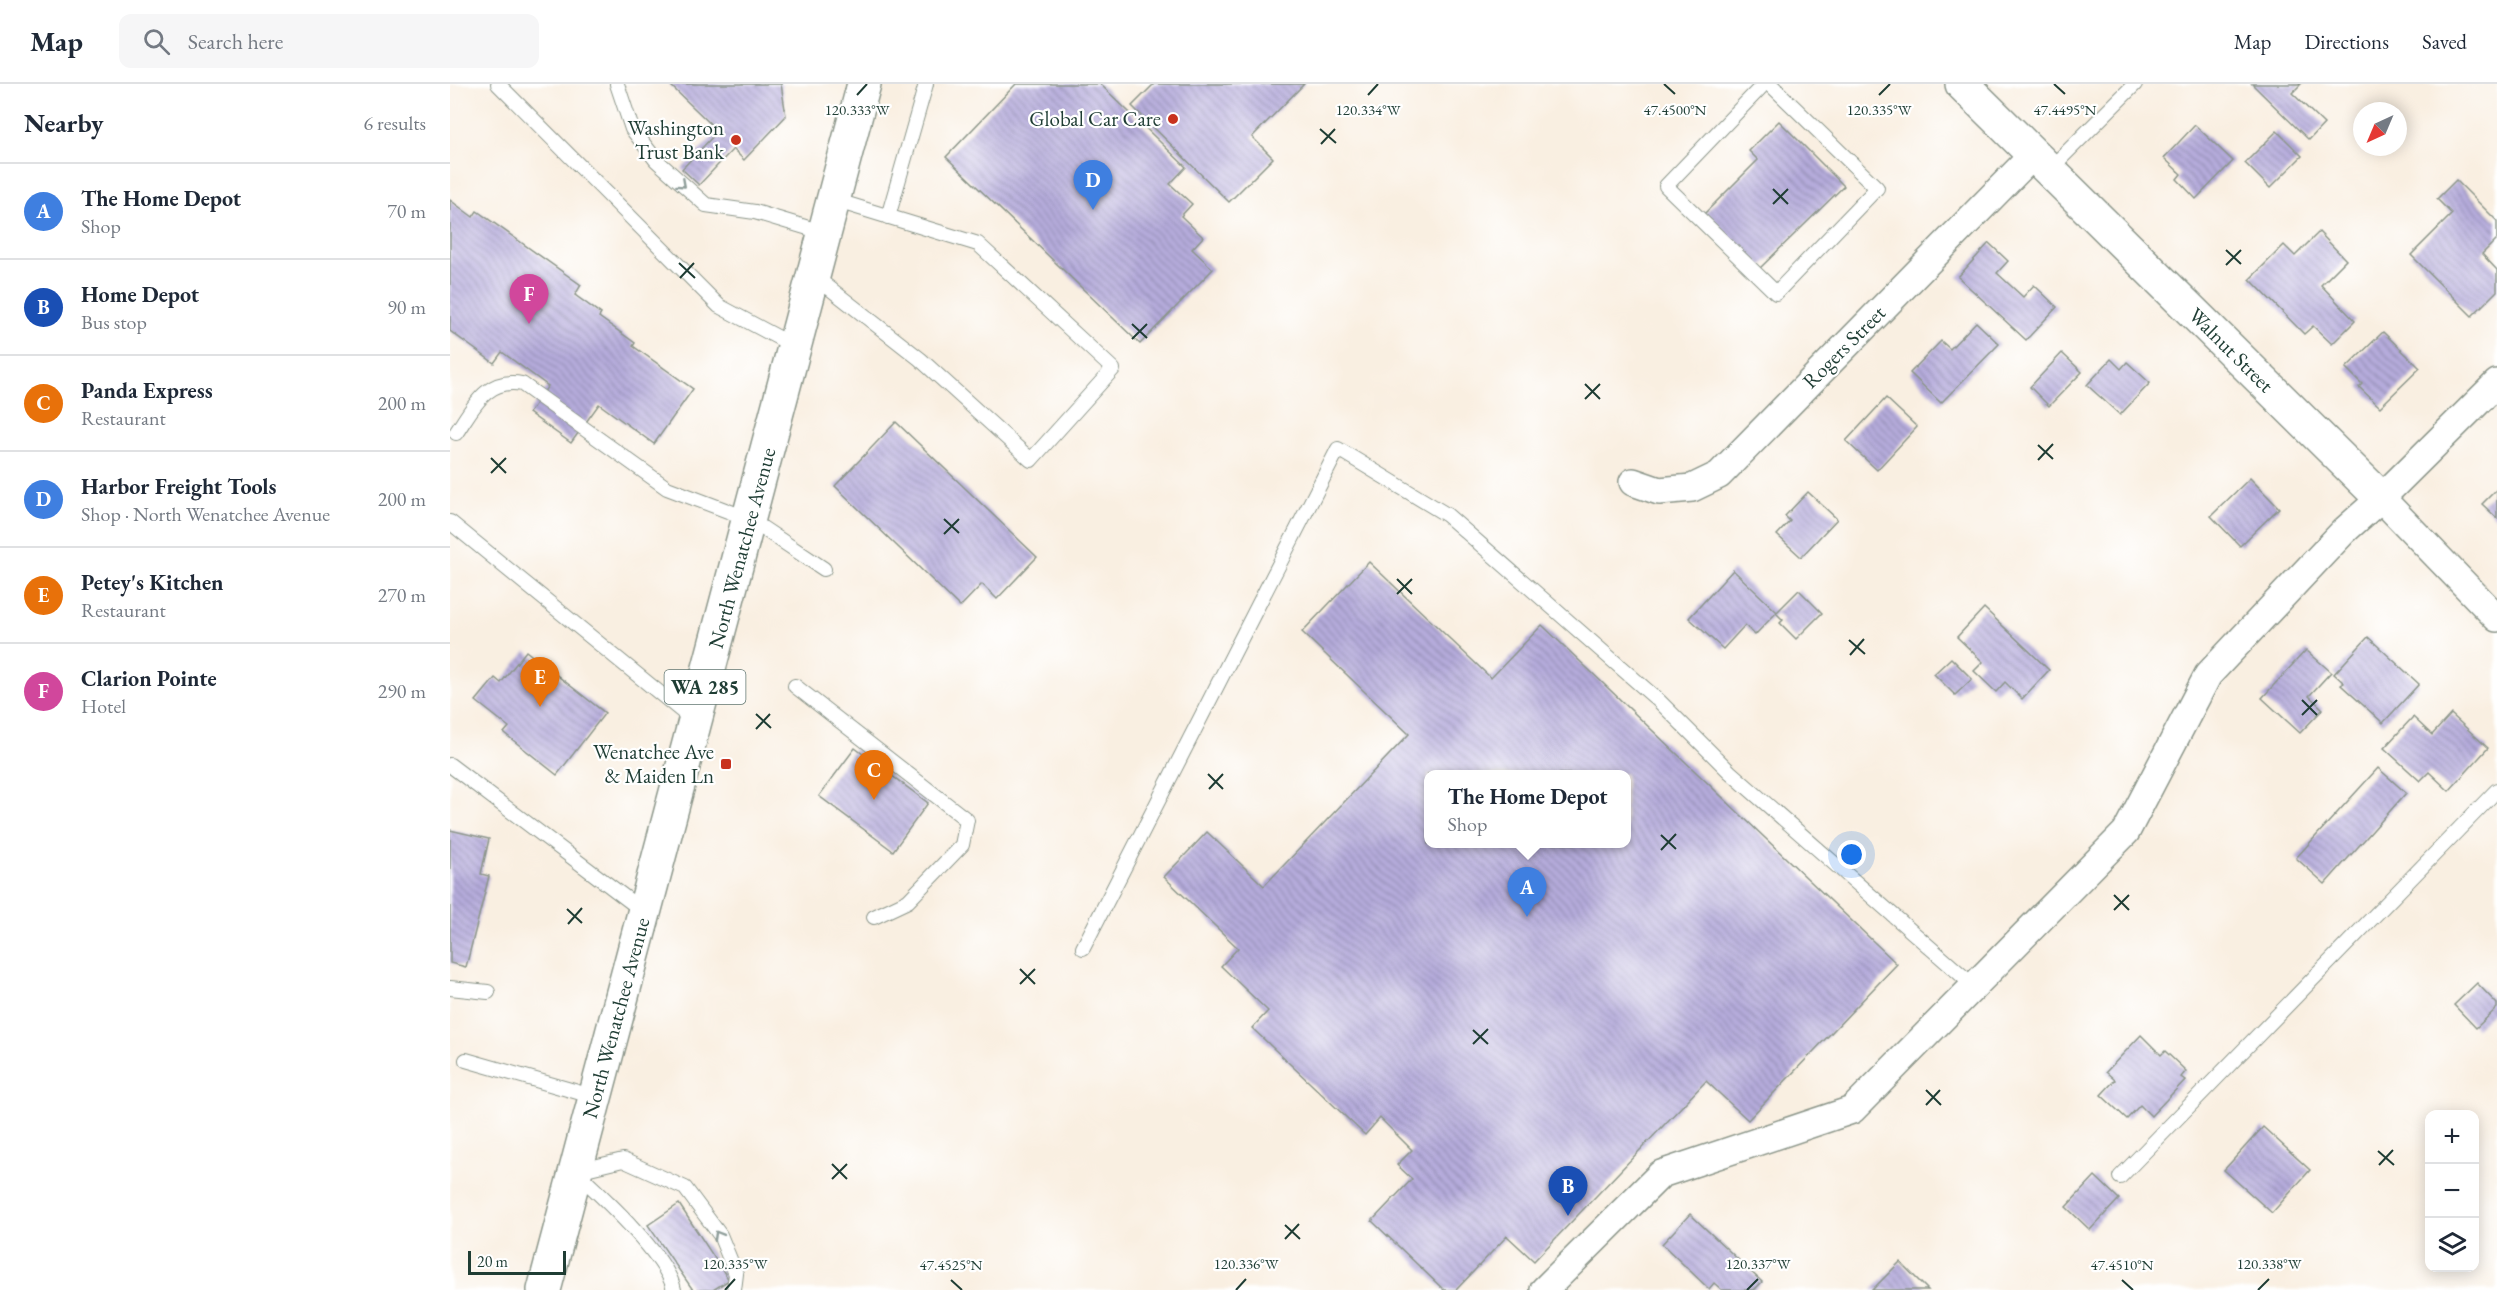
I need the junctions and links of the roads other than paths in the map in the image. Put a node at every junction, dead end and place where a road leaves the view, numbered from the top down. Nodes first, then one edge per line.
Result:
1 (498, 84) edge
2 (617, 84) edge
3 (864, 84) edge
4 (926, 84) edge
5 (1764, 84) edge
6 (1770, 84) edge
7 (1962, 84) edge
8 (2135, 84) edge
9 (2041, 162) junction
10 (834, 200) junction
11 (888, 217) junction
12 (826, 233) junction
13 (814, 276) junction
14 (796, 347) junction
15 (2497, 383) edge
16 (456, 433) dead end
17 (1633, 482) dead end
18 (2381, 498) junction
19 (749, 519) junction
20 (450, 522) edge
21 (824, 569) dead end
22 (2497, 618) edge
23 (795, 686) dead end
24 (695, 723) junction
25 (450, 765) edge
26 (2497, 790) edge
27 (645, 913) junction
28 (874, 917) dead end
29 (1083, 948) dead end
30 (1975, 987) junction
31 (450, 988) edge
32 (488, 992) dead end
33 (466, 1060) dead end
34 (595, 1097) junction
35 (575, 1171) junction
36 (2120, 1177) dead end
37 (544, 1290) edge
38 (674, 1290) edge
39 (734, 1290) edge
40 (1544, 1290) edge

1 - 14 lane
2 -> 12 lane
3 - 10 main road, North Wenatchee Avenue / WA 285
4 - 11 lane
5 - 6 lane
7 - 9 main road, Walnut Street
8 - 9 lane
9 - 17 street, Rogers Street
9 - 18 main road, Walnut Street
10 - 11 lane
10 - 12 main road, North Wenatchee Avenue / WA 285
11 - 13 lane
12 - 13 main road, North Wenatchee Avenue / WA 285
13 - 14 main road, North Wenatchee Avenue / WA 285
14 - 19 main road, North Wenatchee Avenue / WA 285
15 - 18 street
16 - 19 lane
18 - 22 street, Walnut Street
18 - 30 street
19 - 21 lane
19 - 24 main road, North Wenatchee Avenue / WA 285
20 - 24 lane
23 - 28 lane
24 - 27 main road, North Wenatchee Avenue / WA 285
25 - 27 lane
26 - 36 lane
27 - 34 main road, North Wenatchee Avenue / WA 285
29 - 30 lane
30 - 40 street
31 - 32 lane
33 - 34 lane
34 - 35 main road, North Wenatchee Avenue / WA 285
35 - 37 main road, North Wenatchee Avenue / WA 285
35 - 38 lane
39 -> 35 lane

